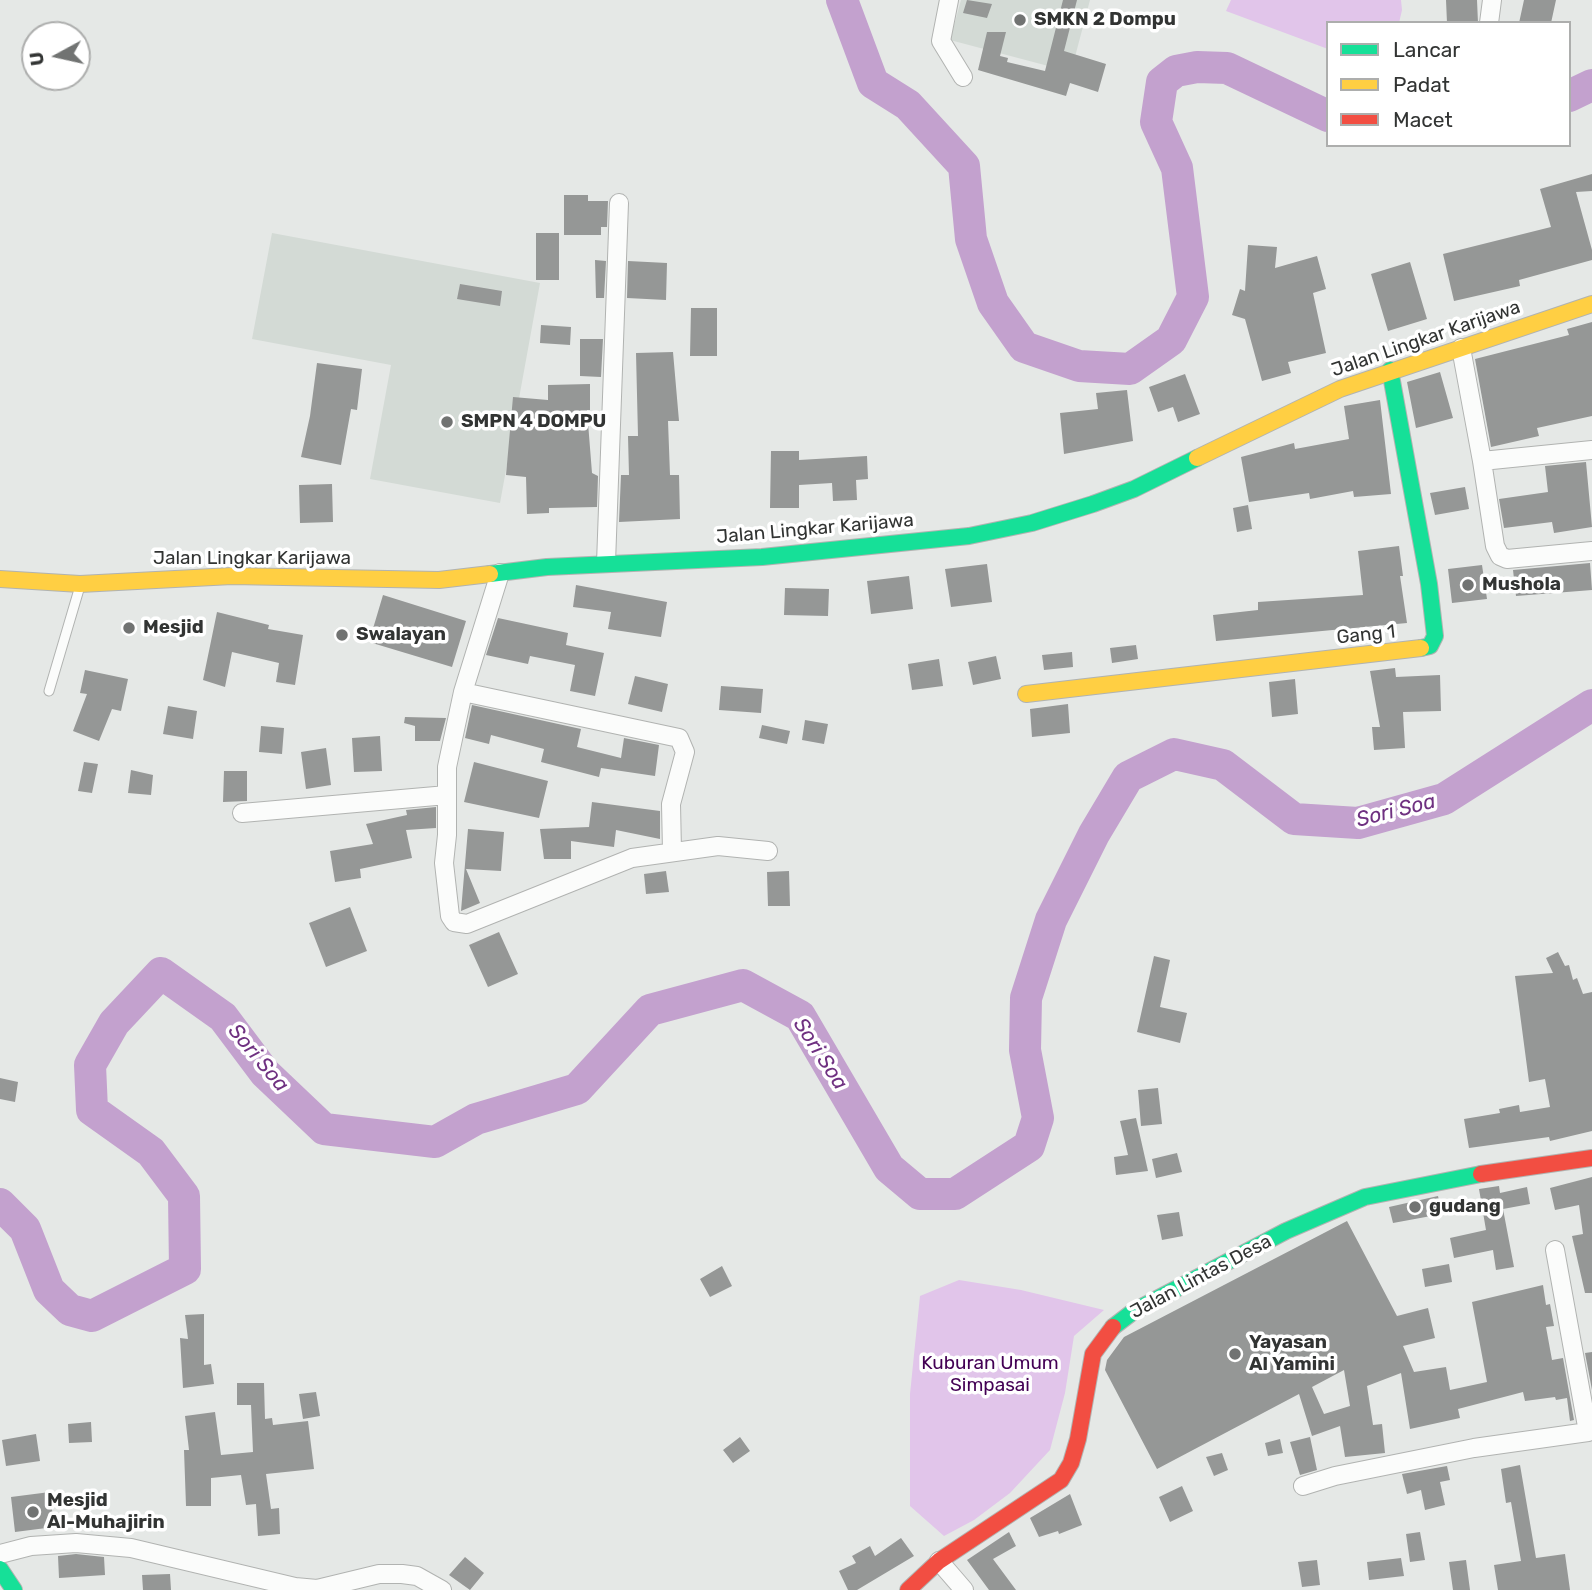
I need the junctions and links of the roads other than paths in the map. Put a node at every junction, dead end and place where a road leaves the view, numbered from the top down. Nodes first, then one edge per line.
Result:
1 (949, 0) edge
2 (1492, 0) edge
3 (1489, 21) edge
4 (963, 77) dead end
5 (618, 203) dead end
6 (1592, 304) edge
7 (1461, 348) junction
8 (1390, 370) junction
9 (1592, 450) edge
10 (1482, 461) junction
11 (1592, 551) edge
12 (606, 563) junction
13 (500, 573) junction
14 (0, 579) edge
15 (80, 584) junction
16 (49, 691) dead end
17 (463, 692) junction
18 (1026, 694) dead end
19 (447, 795) junction
20 (242, 813) dead end
21 (671, 851) junction
22 (768, 851) dead end
23 (1592, 1158) edge
24 (1555, 1250) dead end
25 (1590, 1432) edge
26 (1303, 1486) dead end
27 (0, 1554) edge
28 (939, 1561) junction
29 (0, 1569) edge
30 (14, 1590) edge
31 (442, 1590) edge
32 (908, 1590) edge
33 (964, 1590) edge

1 - 4 street
2 - 3 street
5 - 12 street
6 - 7 main road, Jalan Lingkar Karijawa
7 - 8 main road, Jalan Lingkar Karijawa
7 - 10 street
8 - 12 main road, Jalan Lingkar Karijawa
8 - 18 main road, Gang 1
9 - 10 street
10 - 11 street
12 - 13 main road, Jalan Lingkar Karijawa
13 - 15 main road, Jalan Lingkar Karijawa
13 - 17 street
14 - 15 main road, Jalan Lingkar Karijawa
15 - 16 lane
17 - 19 street
17 - 21 street
19 - 20 street
19 - 21 street
21 - 22 street
23 - 28 main road, Jalan Lintas Desa
24 - 25 street
25 - 26 street
27 - 31 street
28 - 32 main road, Jalan Lintas Desa
28 - 33 street
29 - 30 main road

